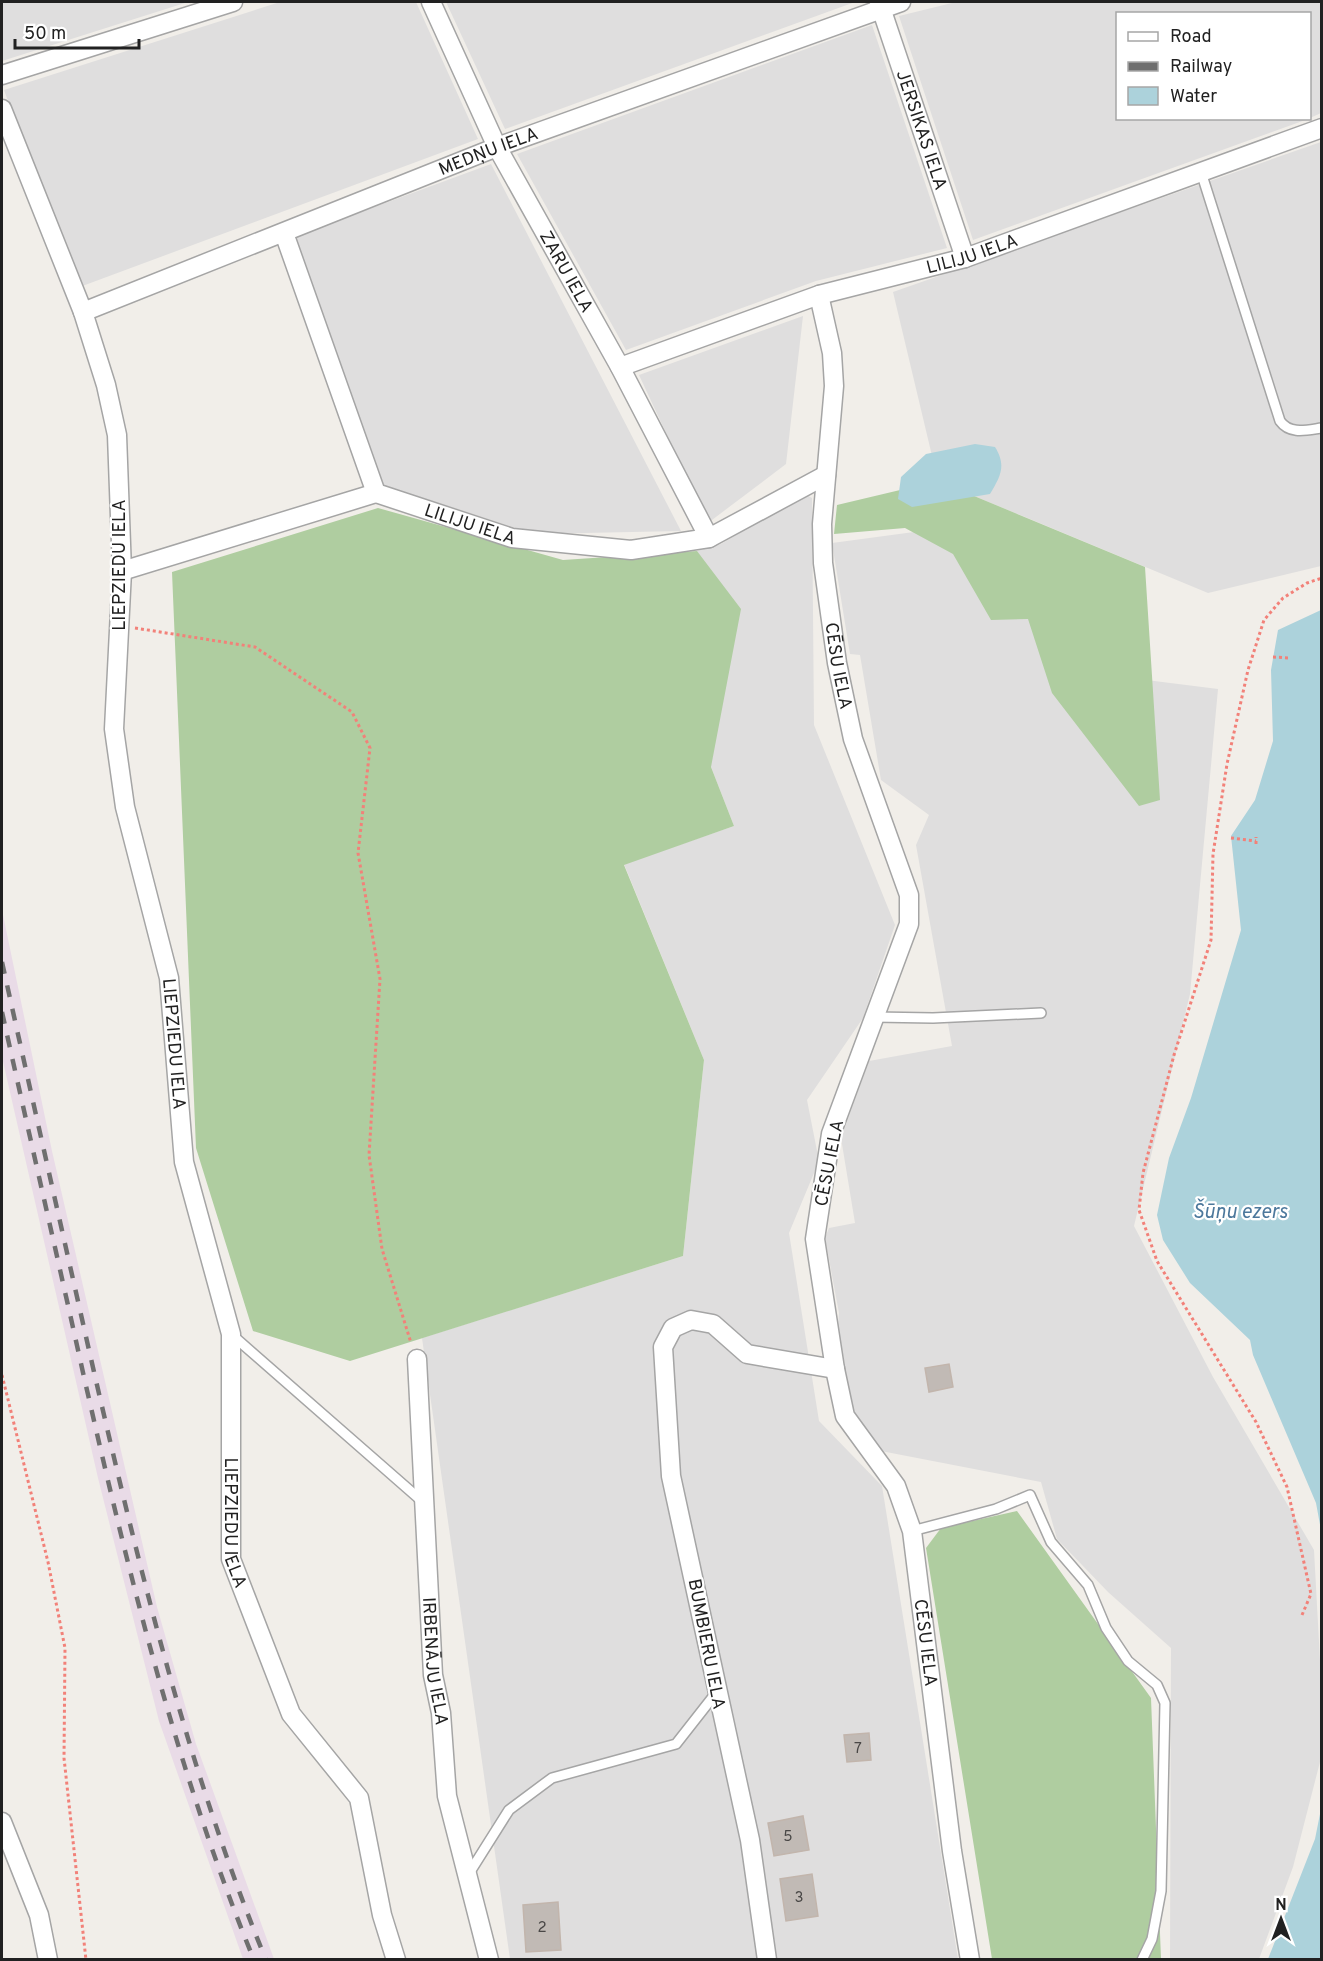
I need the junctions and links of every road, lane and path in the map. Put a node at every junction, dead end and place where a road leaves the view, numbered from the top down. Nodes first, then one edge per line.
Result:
1 (232, 2) edge
2 (431, 2) edge
3 (901, 2) edge
4 (880, 4) edge
5 (2, 75) edge
6 (2, 109) edge
7 (1322, 128) edge
8 (497, 147) junction
9 (1201, 172) junction
10 (284, 233) junction
11 (964, 258) junction
12 (819, 295) junction
13 (83, 312) junction
14 (620, 368) junction
15 (1322, 428) edge
16 (826, 475) junction
17 (376, 493) junction
18 (709, 538) junction
19 (122, 571) junction
20 (1322, 578) edge
21 (120, 625) junction
22 (1273, 657) dead end
23 (1290, 658) dead end
24 (1231, 838) dead end
25 (1256, 841) dead end
26 (1041, 1012) dead end
27 (874, 1017) junction
28 (231, 1334) junction
29 (417, 1359) joint
30 (835, 1369) junction
31 (2, 1375) edge
32 (424, 1503) junction
33 (912, 1531) junction
34 (1302, 1615) dead end
35 (716, 1693) junction
36 (2, 1822) edge
37 (468, 1875) junction
38 (48, 1959) edge
39 (86, 1959) edge
40 (396, 1959) edge
41 (489, 1959) edge
42 (767, 1959) edge
43 (970, 1959) edge
44 (1142, 1959) edge

1 - 5 street
2 - 8 street, ZARU IELA
3 - 4 street, MEDŅU IELA
4 - 8 street, MEDŅU IELA
4 - 11 street, JERSIKAS IELA
6 - 13 street, LIEPZIEDU IELA
7 - 9 street, LILIJU IELA
8 - 10 street, MEDŅU IELA
8 - 14 street, ZARU IELA
9 - 11 street, LILIJU IELA
9 - 15 lane
10 - 13 street, MEDŅU IELA
10 - 17 street
11 - 12 street, LILIJU IELA
12 - 14 street, LILIJU IELA
12 - 16 street, CĒSU IELA
13 - 19 street, LIEPZIEDU IELA
14 - 18 street, ZARU IELA
16 - 18 street, LILIJU IELA
16 - 27 street, CĒSU IELA
17 - 18 street, LILIJU IELA
17 - 19 street
19 - 21 street, LIEPZIEDU IELA
20 - 34 path
21 - 28 street, LIEPZIEDU IELA
21 - 29 path
22 - 23 path
24 - 25 path
26 - 27 lane
27 - 30 street, CĒSU IELA
28 - 32 lane
28 - 40 street, LIEPZIEDU IELA
29 - 32 street, IRBENĀJU IELA
30 - 33 street, CĒSU IELA
30 - 35 street, BUMBIERU IELA
31 - 39 path
32 - 37 street, IRBENĀJU IELA
33 - 43 street, CĒSU IELA
33 - 44 lane
35 - 37 lane
35 - 42 street, BUMBIERU IELA
36 - 38 street
37 - 41 street, IRBENĀJU IELA

